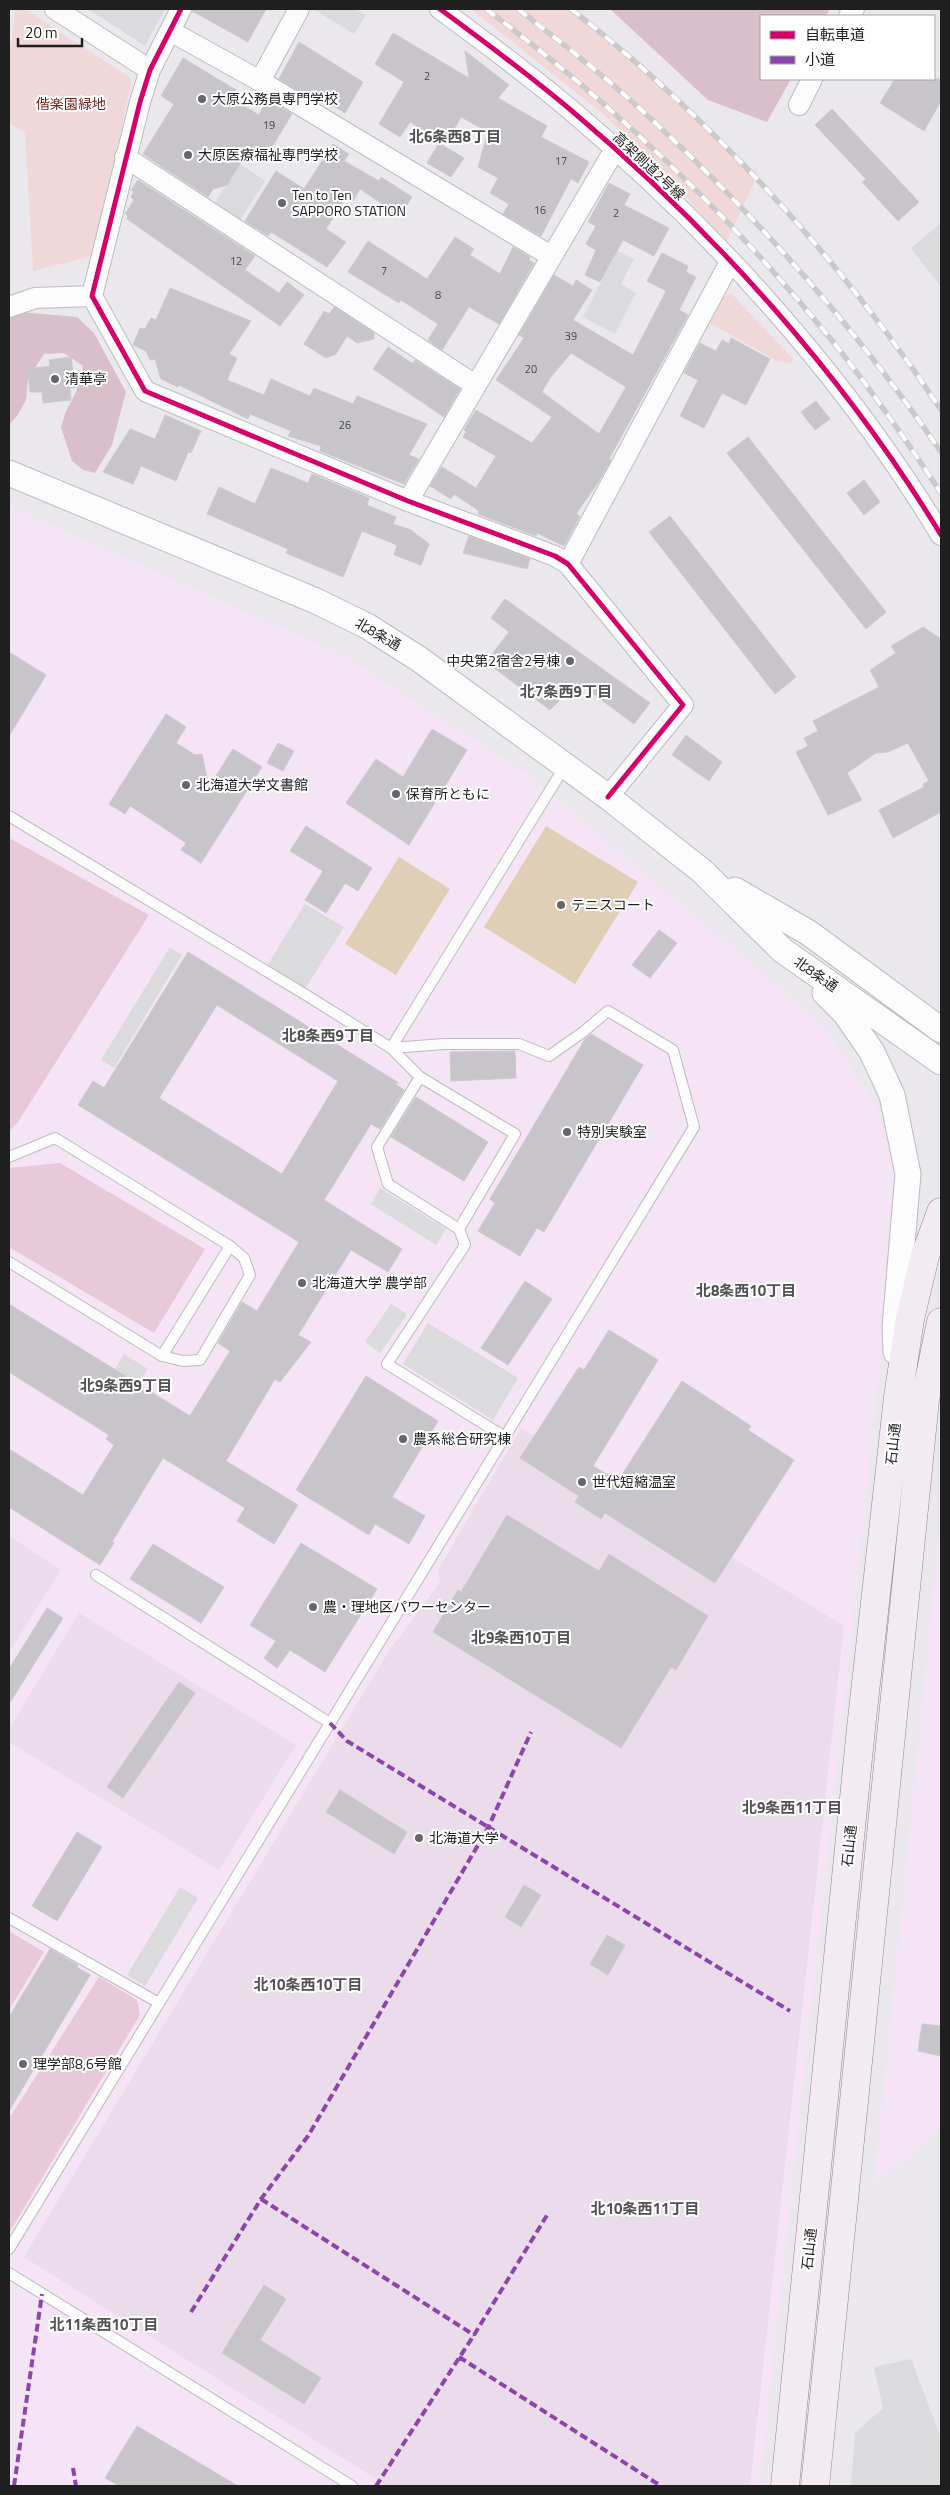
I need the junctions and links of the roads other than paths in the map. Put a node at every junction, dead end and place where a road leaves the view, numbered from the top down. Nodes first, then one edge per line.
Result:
1 (55, 9) edge
2 (182, 9) edge
3 (300, 9) edge
4 (440, 9) edge
5 (170, 31) junction
6 (150, 70) junction
7 (812, 80) edge
8 (260, 81) junction
9 (799, 105) dead end
10 (615, 149) junction
11 (125, 156) junction
12 (551, 256) junction
13 (730, 262) junction
14 (92, 296) junction
15 (9, 307) edge
16 (475, 385) junction
17 (9, 473) edge
18 (408, 501) junction
19 (941, 535) edge
20 (568, 564) junction
21 (565, 766) junction
22 (608, 797) junction
23 (9, 816) edge
24 (702, 872) junction
25 (782, 950) junction
26 (941, 1030) edge
27 (391, 1048) junction
28 (941, 1062) edge
29 (420, 1077) junction
30 (9, 1157) edge
31 (941, 1212) edge
32 (459, 1229) junction
33 (230, 1246) junction
34 (9, 1262) edge
35 (941, 1322) edge
36 (162, 1356) junction
37 (898, 1397) junction
38 (505, 1437) junction
39 (96, 1575) dead end
40 (330, 1723) junction
41 (9, 1918) edge
42 (159, 2003) junction
43 (9, 2248) edge
44 (9, 2273) edge
45 (352, 2486) edge
46 (785, 2486) edge
47 (815, 2486) edge

1 - 6 street
2 - 5 street
3 - 8 street
4 - 10 street, 高架側道2号線
5 - 6 street
5 - 8 street
6 - 11 street
7 - 9 street
8 - 12 street
10 - 12 street
10 - 13 street, 高架側道2号線
11 - 14 street
11 - 16 street
12 - 16 street
13 - 19 street, 高架側道2号線
13 - 20 street
14 - 15 street
14 - 18 street
16 - 18 street
17 - 21 street, 北8条通
18 - 20 street
20 - 22 street
21 - 22 street, 北8条通
21 - 27 lane
22 - 24 street, 北8条通
23 - 27 lane
24 - 25 street, 北8条通
24 - 26 street, 北8条通
25 - 28 street, 北8条通
25 - 37 street
27 - 29 lane
27 - 38 lane
29 - 32 lane
29 - 32 lane
30 - 33 lane
31 - 37 main road, 石山通
32 - 38 lane
33 - 36 lane
33 - 36 lane
34 - 36 lane
35 - 47 main road, 石山通
37 - 46 main road, 石山通
38 - 40 lane
39 - 40 lane
40 - 42 lane
41 - 42 lane
42 - 43 lane
44 - 45 lane

